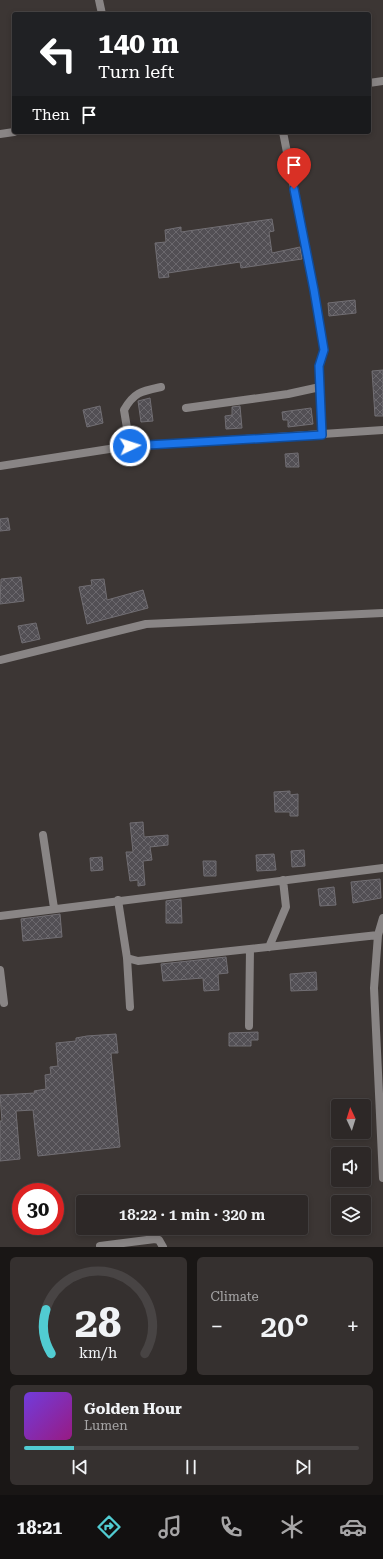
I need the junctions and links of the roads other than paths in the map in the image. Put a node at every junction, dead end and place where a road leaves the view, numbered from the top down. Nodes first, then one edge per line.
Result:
1 (99, 0) edge
2 (102, 12) edge
3 (383, 81) edge
4 (371, 83) edge
5 (12, 132) edge
6 (0, 134) edge
7 (283, 134) edge
8 (161, 387) dead end
9 (320, 387) junction
10 (186, 408) dead end
11 (383, 430) edge
12 (322, 435) junction
13 (130, 446) junction
14 (0, 466) edge
15 (383, 613) edge
16 (0, 660) edge
17 (43, 836) dead end
18 (383, 868) edge
19 (283, 880) junction
20 (118, 900) junction
21 (54, 908) junction
22 (0, 916) edge
23 (383, 918) edge
24 (380, 940) edge
25 (269, 947) junction
26 (250, 948) junction
27 (127, 958) junction
28 (0, 970) edge
29 (4, 1003) dead end
30 (130, 1007) dead end
31 (249, 1026) dead end
32 (383, 1178) edge
33 (100, 1246) edge
34 (163, 1247) edge

1 - 2 street
3 - 4 street
5 - 6 street
7 - 9 street
8 - 13 street
9 - 10 street
9 - 12 street
11 - 12 street
12 - 13 street
13 - 14 street
15 - 16 street
17 - 21 street
18 - 19 street
19 - 20 street
19 - 25 street
20 - 21 street
20 - 27 street
21 - 22 street
23 - 24 street
24 - 25 street
24 - 32 street
25 - 26 street
26 - 27 street
26 - 31 street
27 - 30 street
28 - 29 street
33 - 34 street

